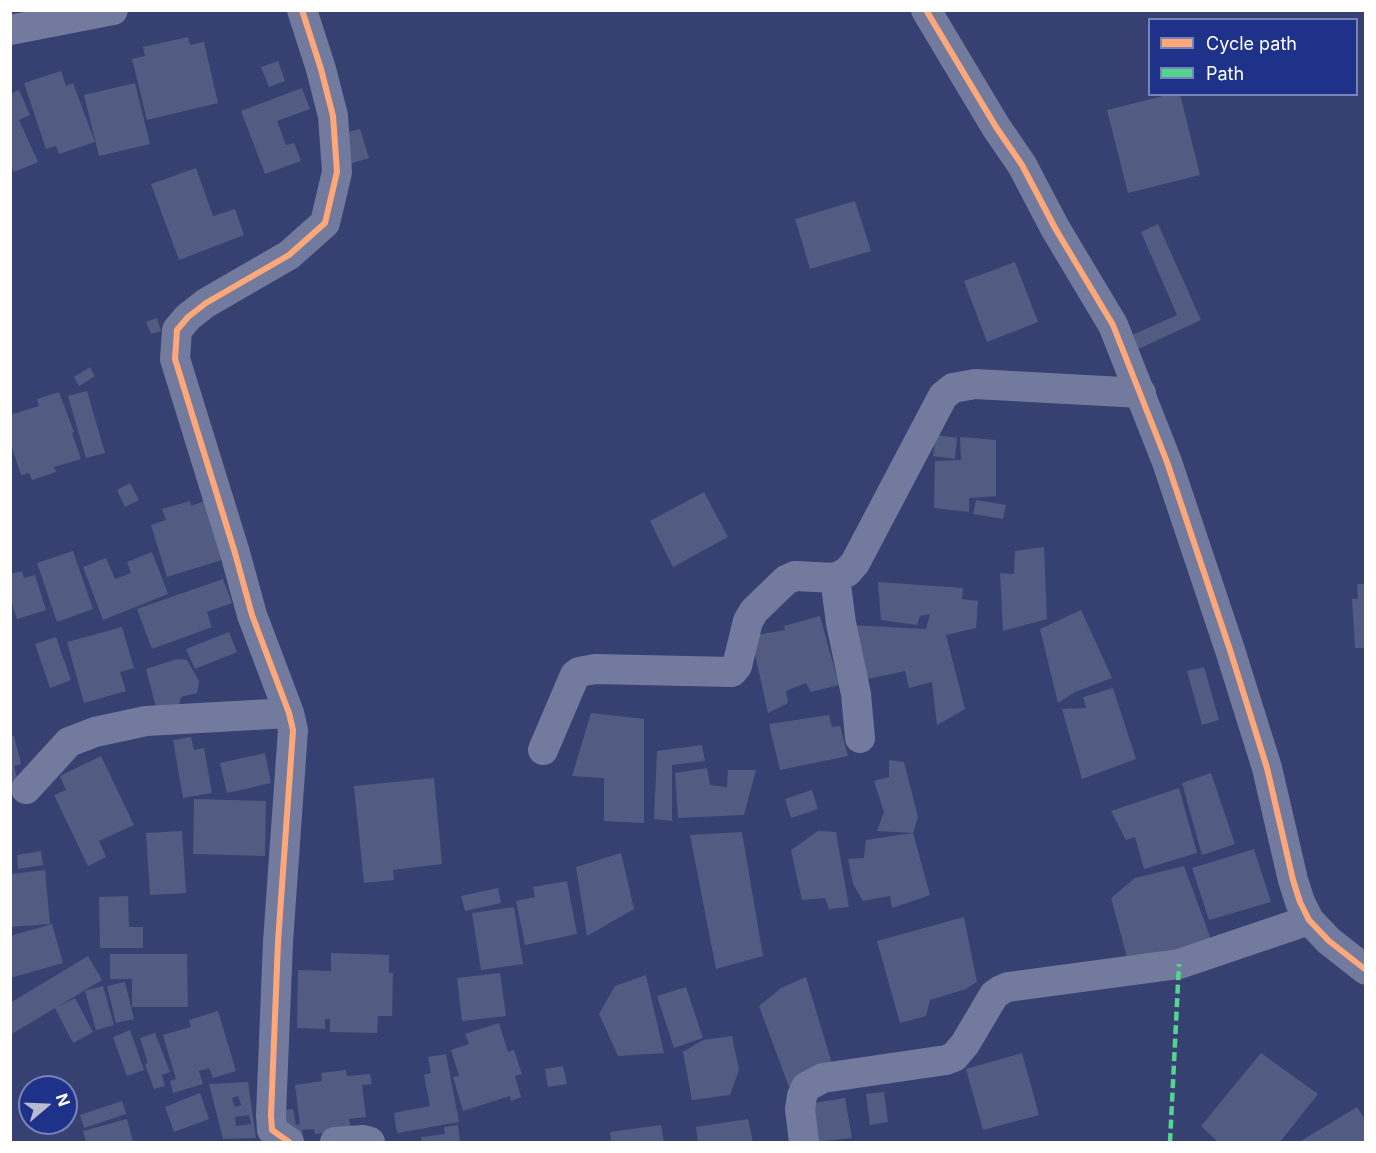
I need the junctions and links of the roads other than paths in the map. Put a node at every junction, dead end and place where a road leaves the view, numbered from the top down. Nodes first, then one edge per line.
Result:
1 (113, 10) edge
2 (302, 10) edge
3 (926, 10) edge
4 (10, 30) edge
5 (1141, 393) junction
6 (835, 578) junction
7 (289, 714) junction
8 (860, 738) dead end
9 (543, 750) dead end
10 (26, 789) dead end
11 (1309, 920) junction
12 (1365, 969) edge
13 (289, 1143) edge
14 (335, 1143) edge
15 (370, 1143) edge
16 (804, 1143) edge

1 - 4 street
2 - 7 street
3 - 5 street
5 - 6 street
5 - 11 street
6 - 8 street
6 - 9 street
7 - 10 street
7 - 13 street
11 - 12 street
11 - 16 street
14 - 15 street

